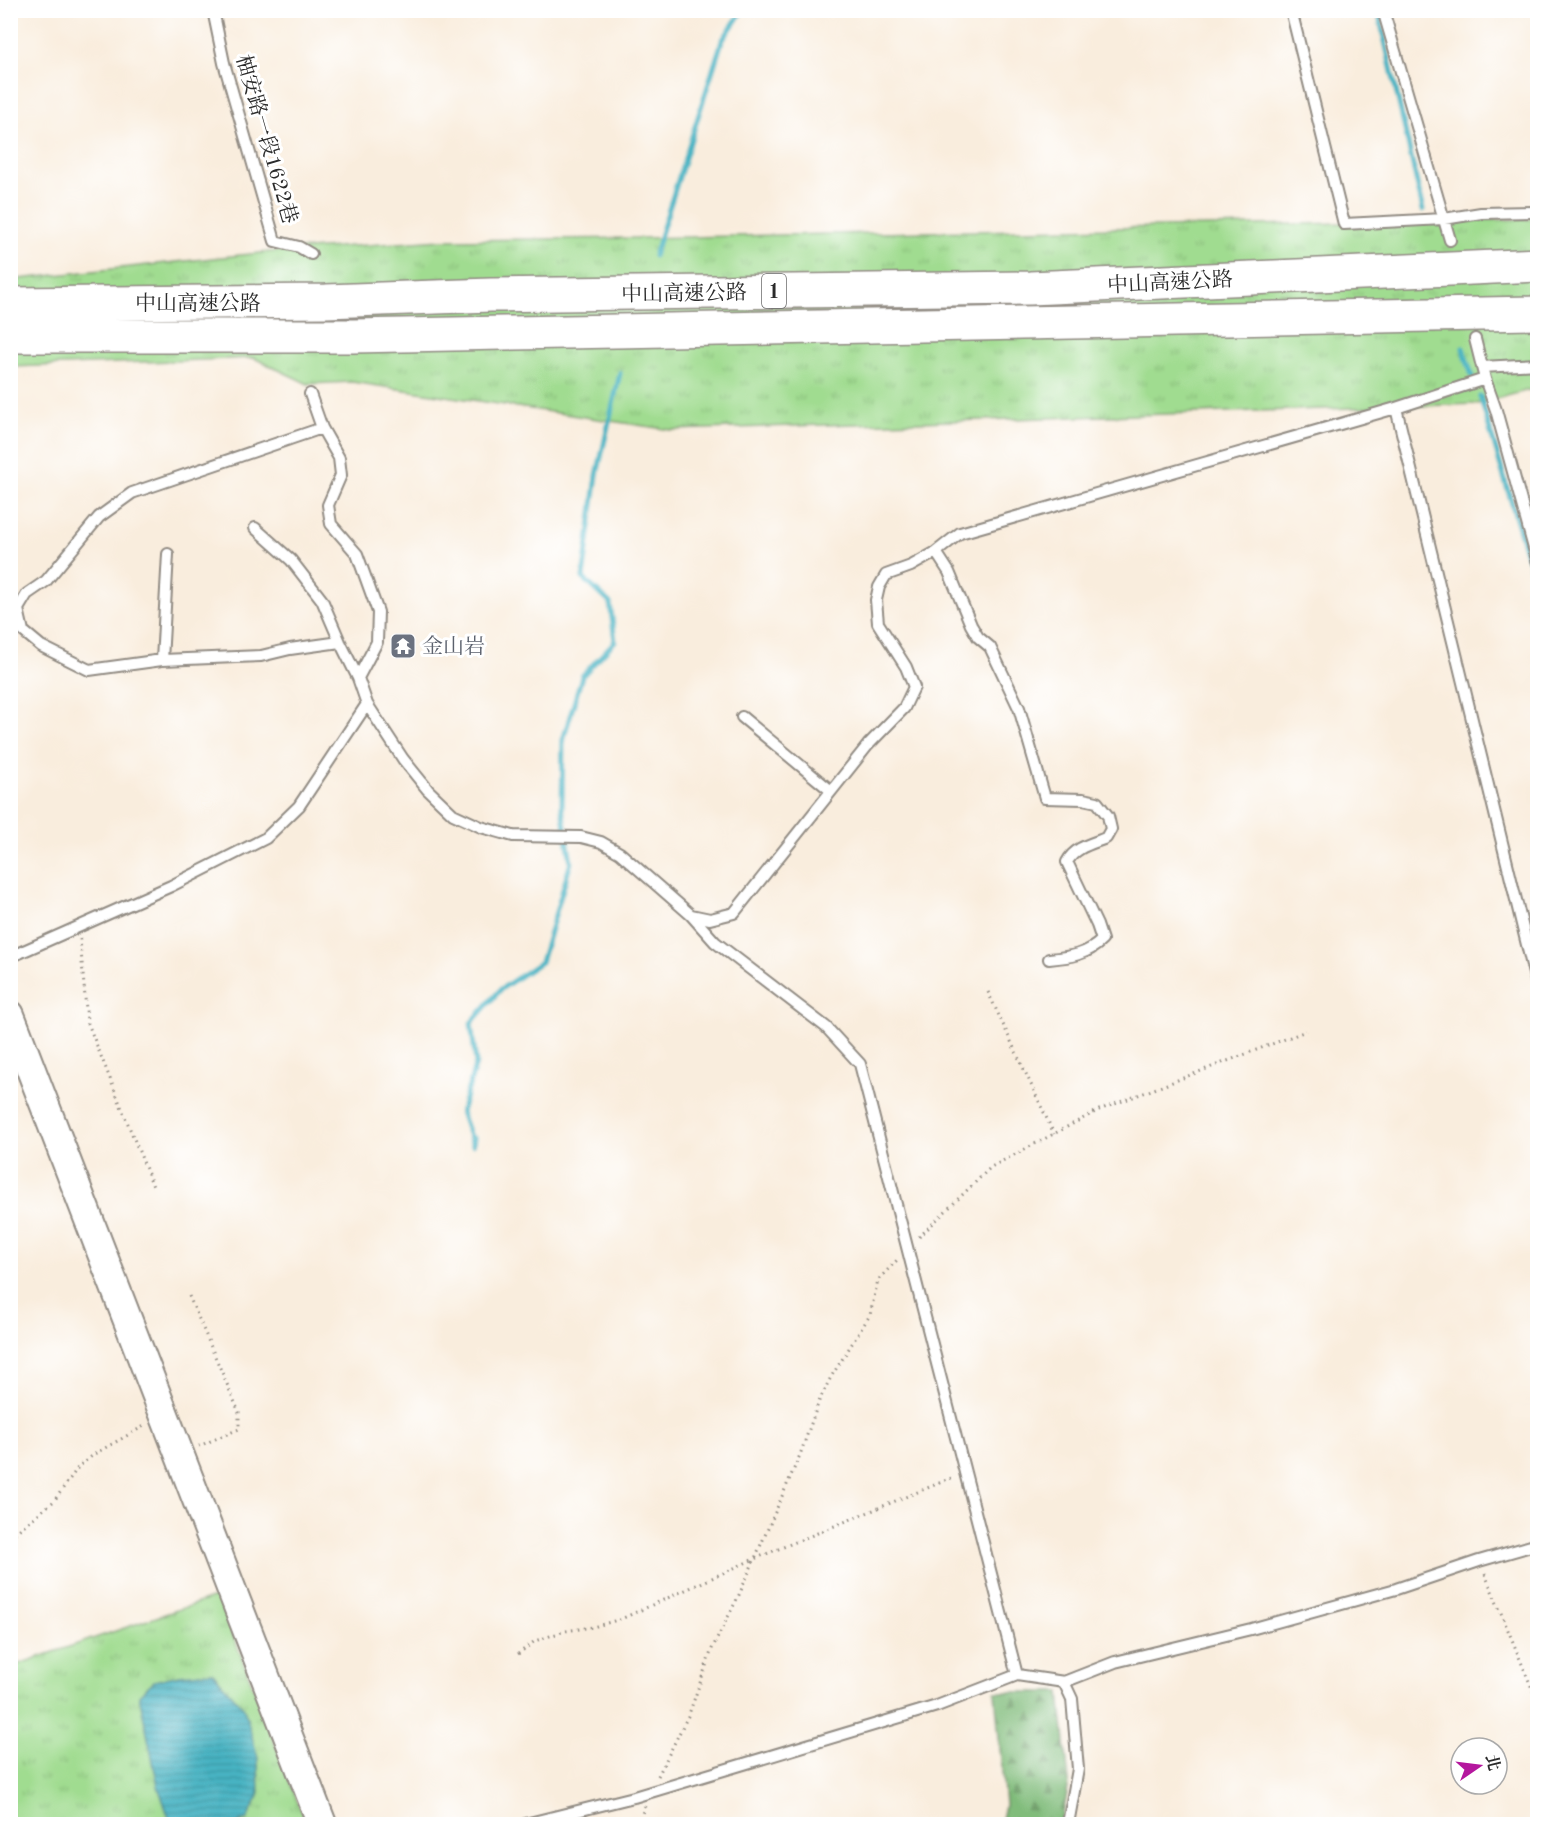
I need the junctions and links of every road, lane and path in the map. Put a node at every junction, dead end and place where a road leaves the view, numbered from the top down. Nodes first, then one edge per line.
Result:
1 (213, 10) edge
2 (1291, 10) edge
3 (1383, 10) edge
4 (1538, 212) edge
5 (1444, 219) junction
6 (1450, 240) dead end
7 (311, 254) dead end
8 (1538, 265) edge
9 (10, 304) edge
10 (1538, 313) edge
11 (10, 336) edge
12 (1475, 339) dead end
13 (1538, 364) edge
14 (1482, 367) junction
15 (1485, 379) junction
16 (310, 394) dead end
17 (1396, 408) junction
18 (322, 428) junction
19 (255, 528) dead end
20 (936, 552) junction
21 (168, 554) dead end
22 (1538, 562) edge
23 (340, 642) junction
24 (162, 660) junction
25 (358, 678) junction
26 (367, 704) junction
27 (742, 717) dead end
28 (830, 790) junction
29 (691, 915) junction
30 (79, 926) junction
31 (10, 957) edge
32 (1049, 959) dead end
33 (1538, 990) edge
34 (988, 992) dead end
35 (10, 1015) edge
36 (1306, 1031) dead end
37 (1054, 1134) junction
38 (154, 1189) dead end
39 (907, 1249) junction
40 (189, 1296) dead end
41 (164, 1416) junction
42 (178, 1453) junction
43 (964, 1474) junction
44 (10, 1537) edge
45 (1538, 1544) edge
46 (754, 1558) junction
47 (1479, 1561) junction
48 (518, 1654) dead end
49 (1017, 1675) junction
50 (1064, 1682) junction
51 (1538, 1703) edge
52 (650, 1792) junction
53 (322, 1824) edge
54 (525, 1824) edge
55 (638, 1824) edge
56 (1068, 1824) edge

1 - 7 lane, 柚安路一段1622巷
2 - 5 lane
3 - 5 lane
4 - 5 lane
5 - 6 lane
8 - 9 highway, 中山高速公路 / 1
10 - 11 highway, 中山高速公路 / 1
12 - 14 lane
13 - 14 lane
14 - 15 lane
15 - 17 lane
15 - 22 lane
16 - 18 lane
17 - 20 lane
17 - 33 lane
18 - 24 lane
18 - 25 lane
19 - 23 lane
20 - 28 lane
20 - 32 lane
21 - 24 lane
23 - 24 lane
23 - 25 lane
25 - 26 lane
26 - 29 lane
26 - 30 lane
27 - 28 lane
28 - 29 lane
29 - 39 lane
30 - 31 lane
30 - 38 path
34 - 37 path
35 - 41 street
36 - 37 path
37 - 39 path
39 - 43 lane
39 - 46 path
40 - 42 path
41 - 42 street
41 - 44 path
42 - 53 street
43 - 46 path
43 - 49 lane
45 - 47 lane
46 - 48 path
46 - 52 path
47 - 50 lane
47 - 51 path
49 - 50 lane
49 - 52 lane
50 - 56 lane
52 - 54 lane
52 - 55 path

